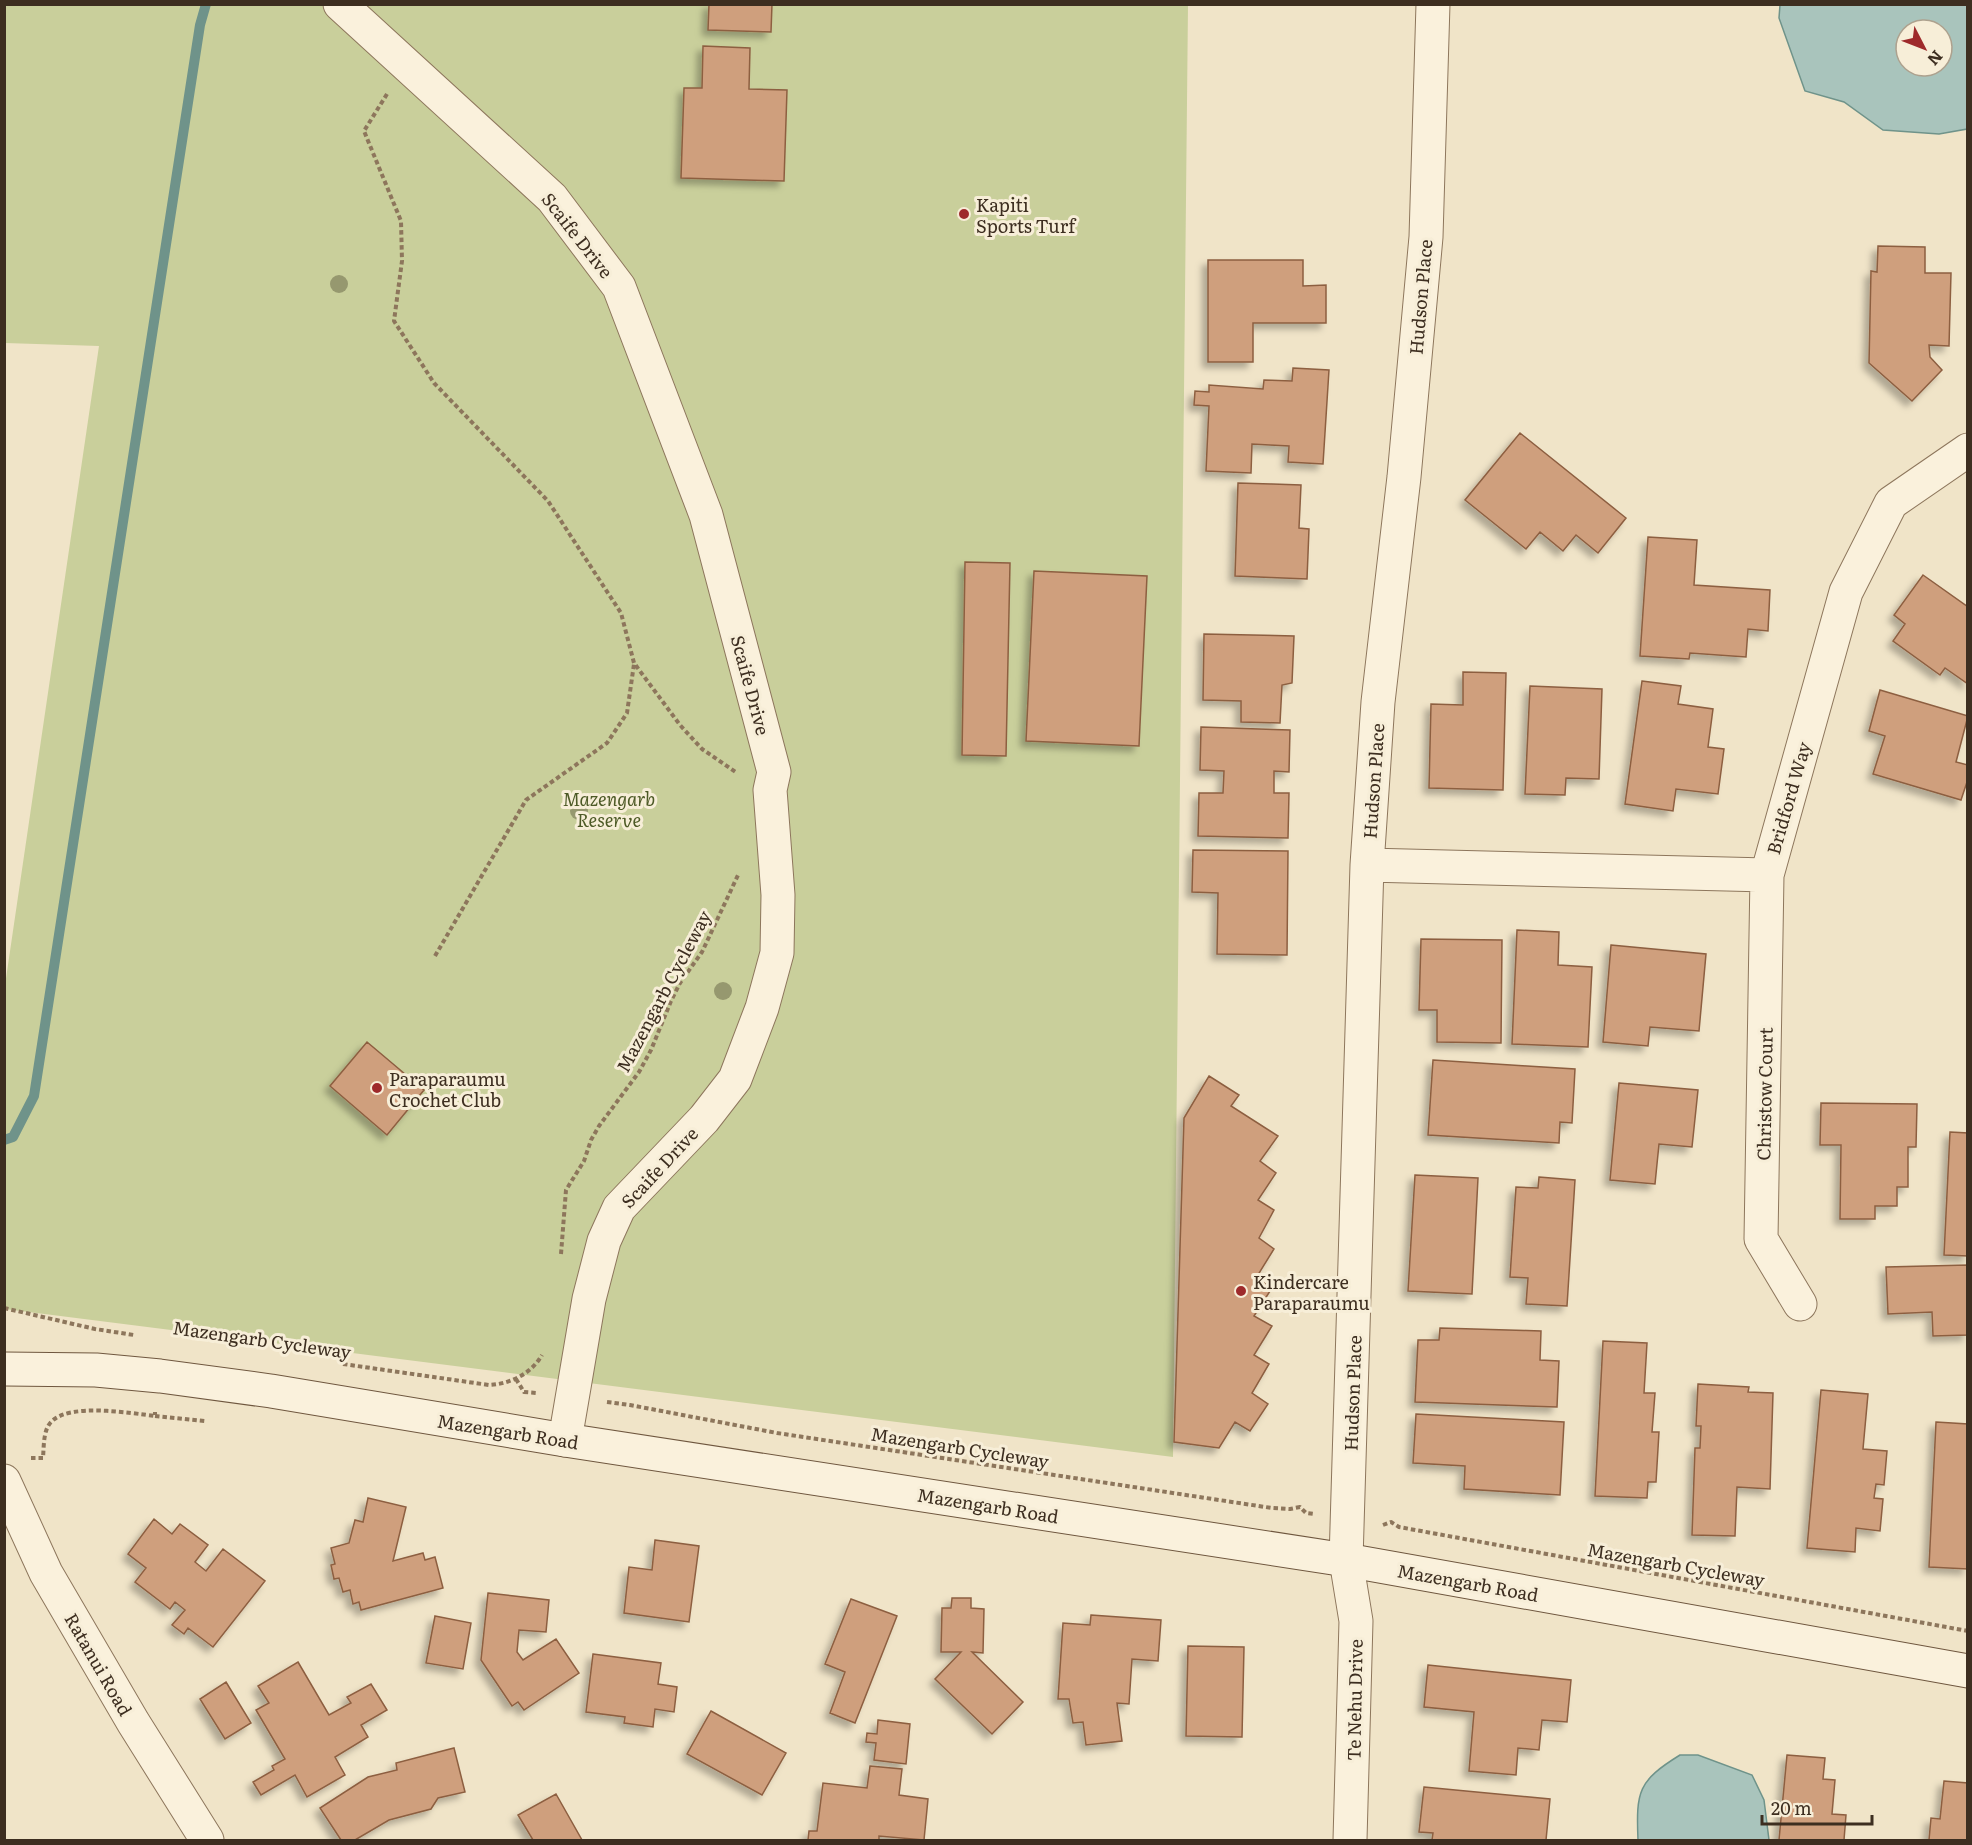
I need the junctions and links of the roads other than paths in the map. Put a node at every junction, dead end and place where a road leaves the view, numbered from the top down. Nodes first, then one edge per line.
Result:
1 (340, 4) edge
2 (1433, 4) edge
3 (1968, 450) edge
4 (1368, 865) junction
5 (1767, 875) junction
6 (1800, 1304) dead end
7 (4, 1369) edge
8 (4, 1379) edge
9 (566, 1440) junction
10 (4, 1481) edge
11 (1346, 1560) junction
12 (1968, 1671) edge
13 (207, 1840) edge
14 (1350, 1840) edge

1 - 9 street, Scaife Drive
2 - 4 street, Hudson Place
3 - 5 street, Bridford Way
4 - 5 street, Bridford Way
4 - 11 street, Hudson Place
5 - 6 street, Christow Court
7 - 8 street, Mazengarb Road
7 - 9 street, Mazengarb Road
9 - 11 street, Mazengarb Road
10 - 13 street, Ratanui Road
11 - 12 street, Mazengarb Road
11 - 14 street, Te Nehu Drive

